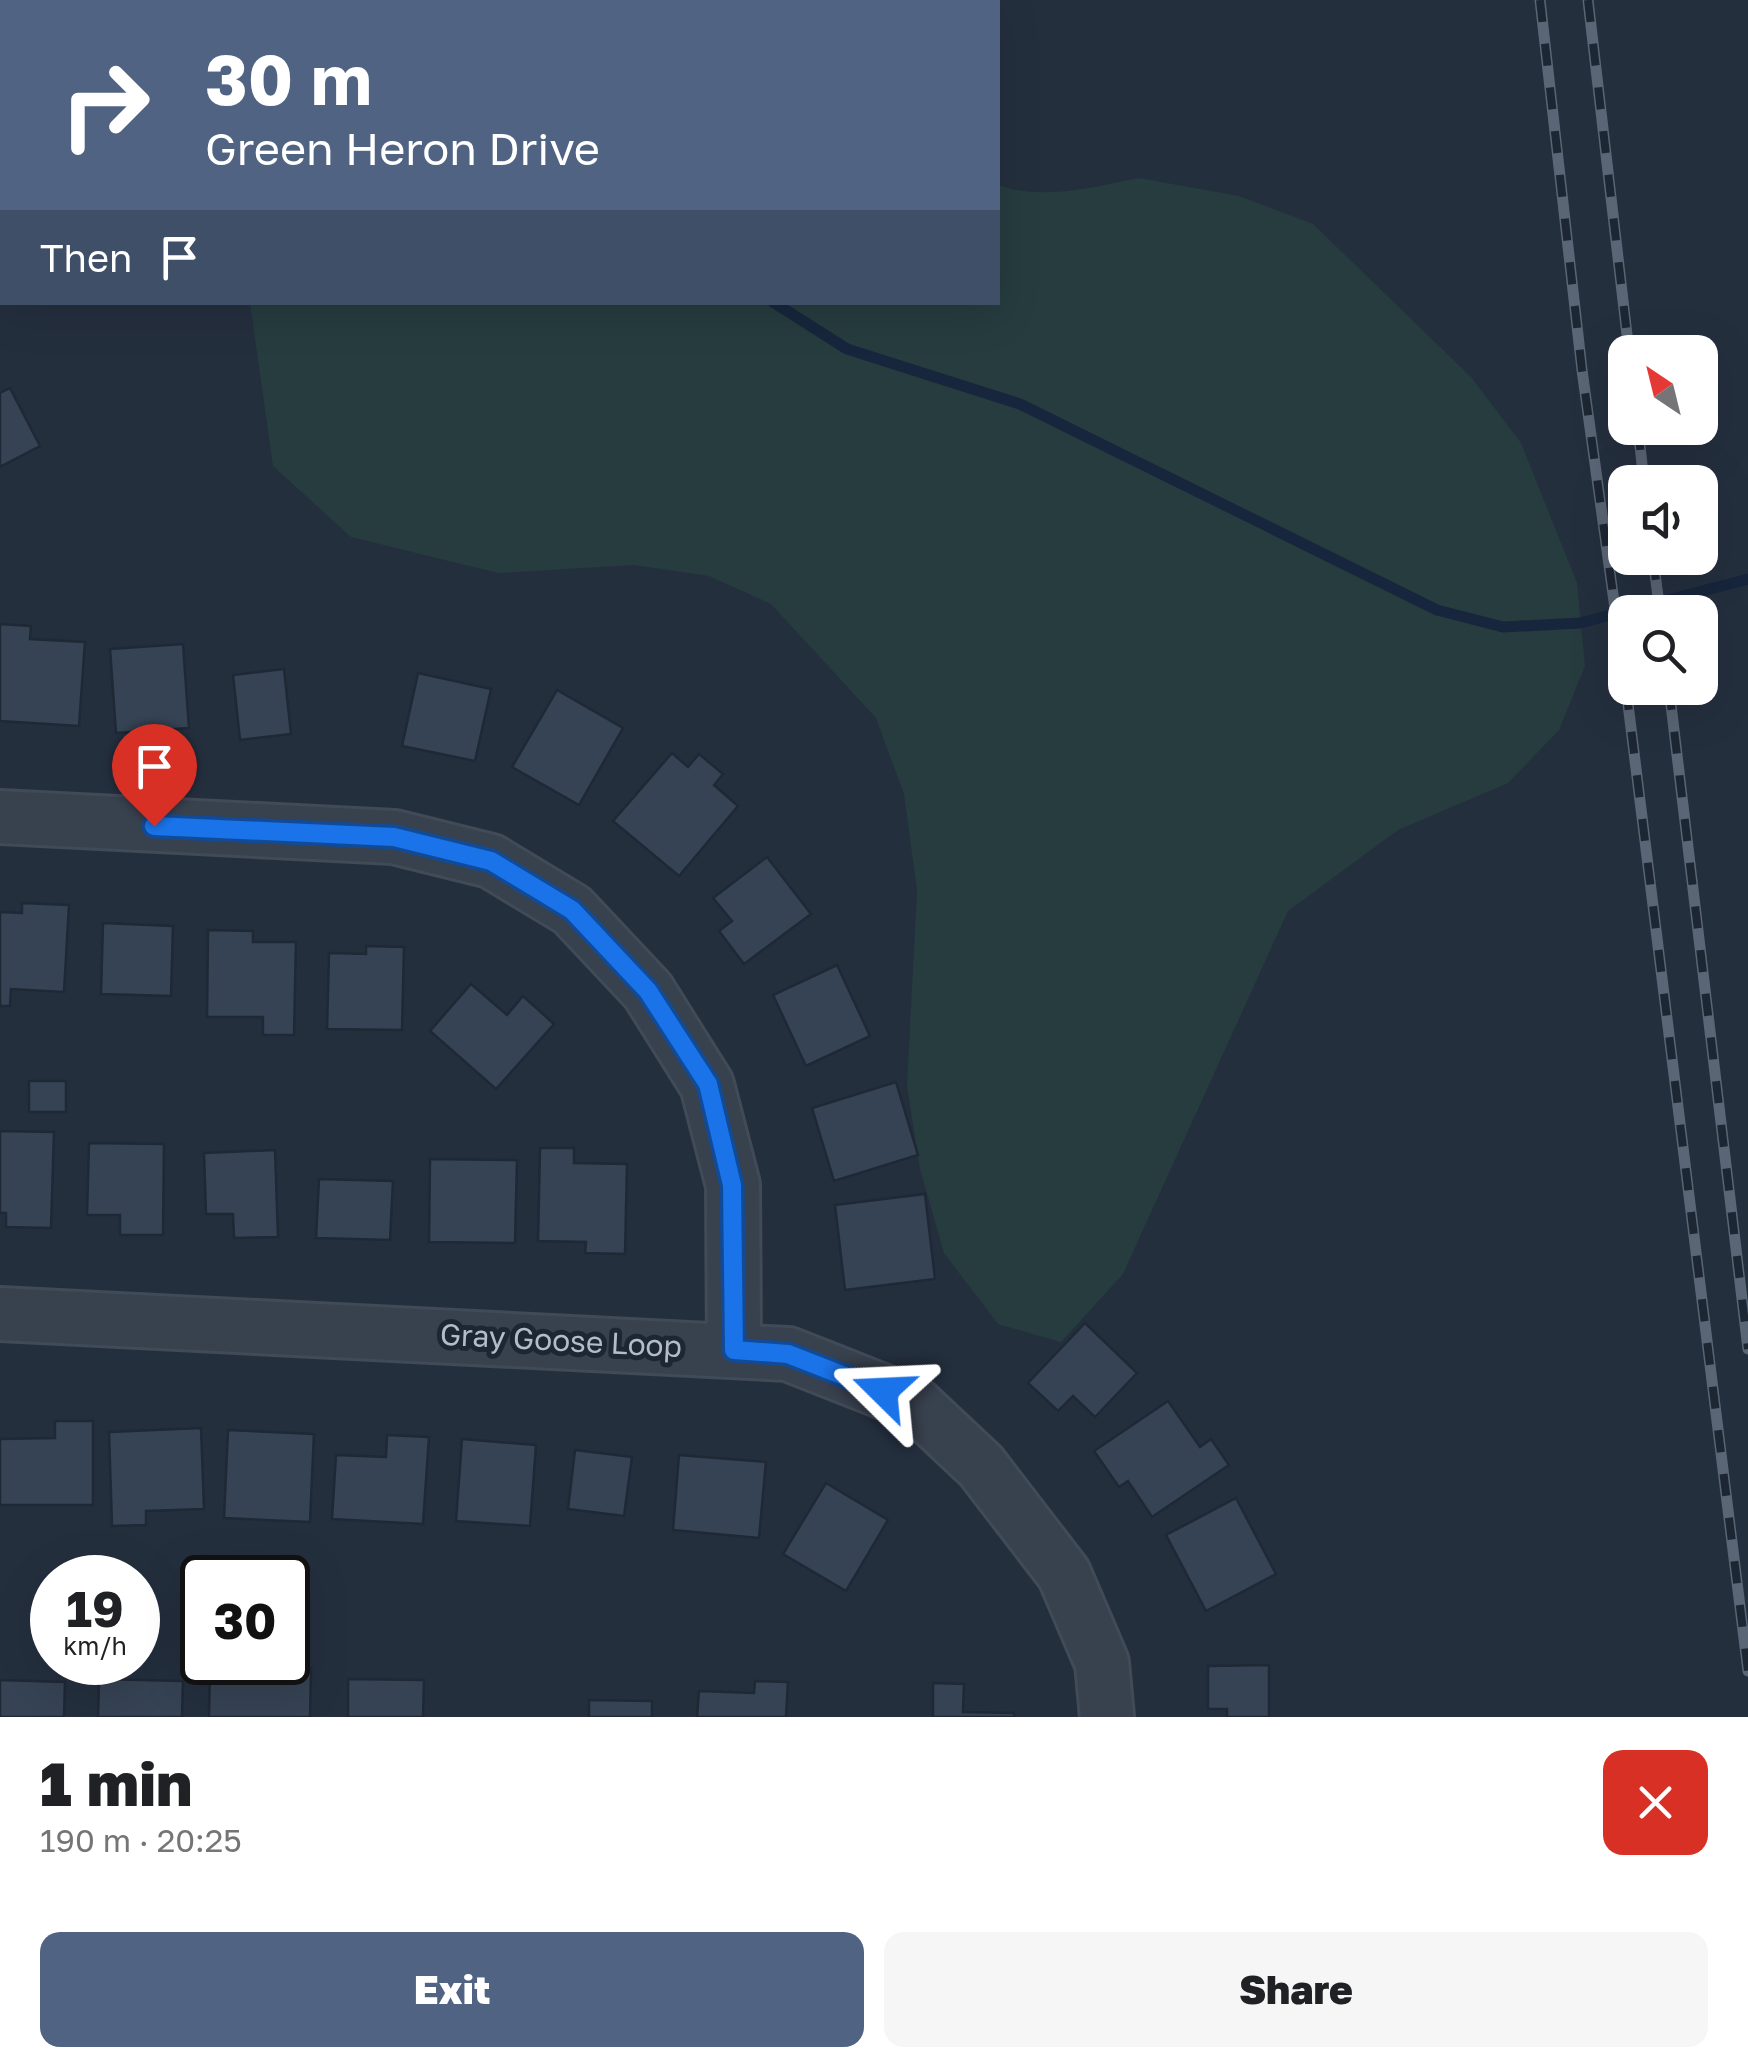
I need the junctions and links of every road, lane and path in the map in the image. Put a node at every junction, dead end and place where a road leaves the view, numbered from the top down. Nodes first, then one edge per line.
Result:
1 (0, 818) edge
2 (0, 1314) edge
3 (734, 1350) junction
4 (1107, 1717) edge

1 - 3 street
2 - 3 street, Gray Goose Loop
3 - 4 street, Gray Goose Loop

